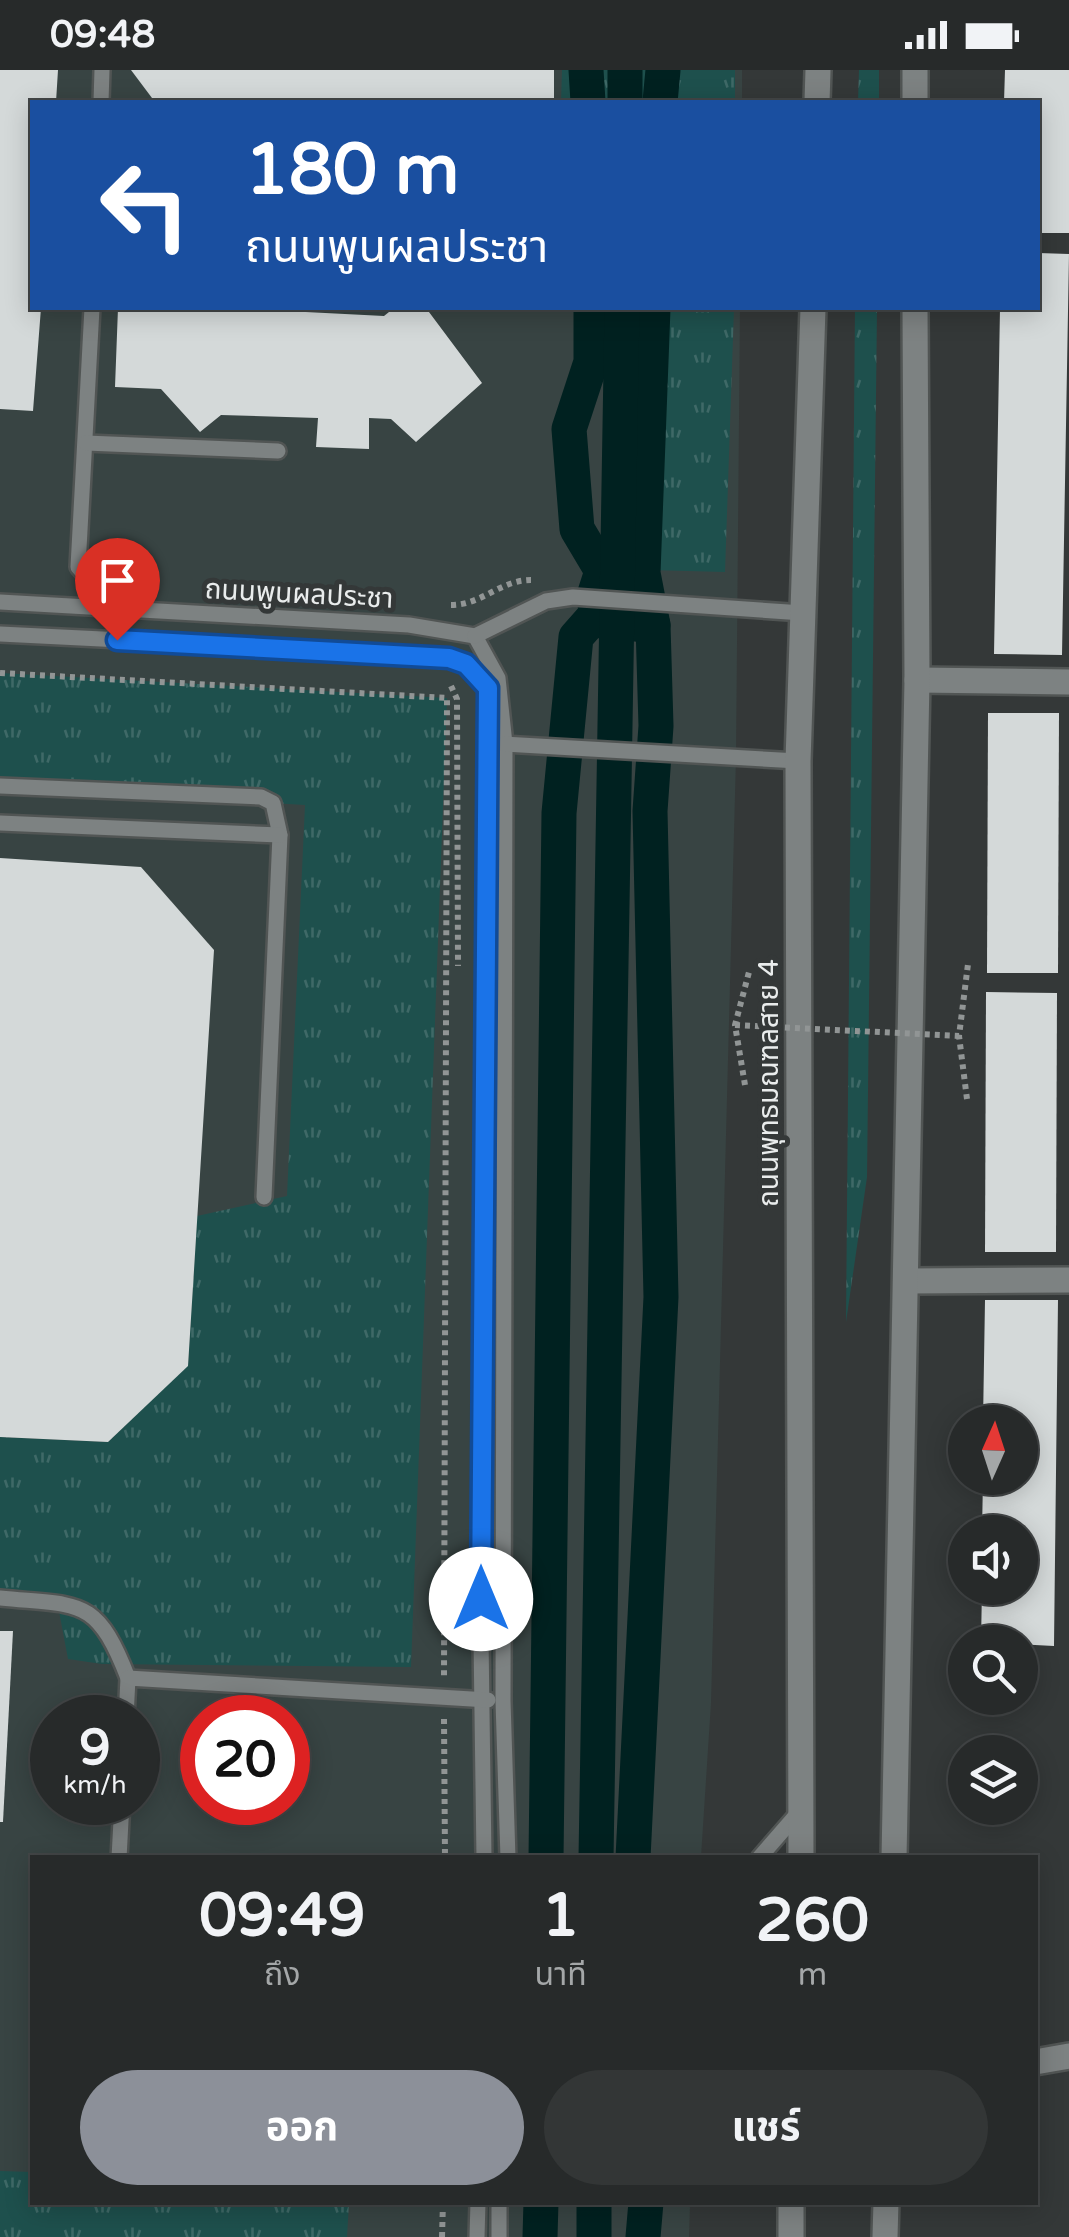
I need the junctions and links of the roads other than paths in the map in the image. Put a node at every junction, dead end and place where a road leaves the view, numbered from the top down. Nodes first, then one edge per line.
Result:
1 (102, 70) edge
2 (818, 70) edge
3 (915, 70) edge
4 (101, 100) edge
5 (817, 100) edge
6 (915, 100) edge
7 (92, 310) edge
8 (813, 310) edge
9 (916, 310) edge
10 (86, 443) junction
11 (278, 451) dead end
12 (0, 602) edge
13 (98, 607) junction
14 (803, 613) junction
15 (0, 634) edge
16 (475, 636) junction
17 (917, 680) junction
18 (1069, 682) edge
19 (505, 744) junction
20 (798, 762) junction
21 (0, 786) edge
22 (0, 824) edge
23 (280, 834) junction
24 (264, 1197) dead end
25 (1069, 1280) edge
26 (908, 1281) junction
27 (0, 1598) edge
28 (128, 1678) junction
29 (127, 1695) edge
30 (482, 1700) junction
31 (502, 1701) junction
32 (802, 1809) junction
33 (121, 1825) edge
34 (119, 1855) edge
35 (484, 1855) edge
36 (508, 1855) edge
37 (762, 1855) edge
38 (801, 1855) edge
39 (894, 1855) edge
40 (1069, 2056) edge
41 (1038, 2061) edge
42 (478, 2205) edge
43 (499, 2205) edge
44 (791, 2205) edge
45 (886, 2205) edge
46 (477, 2237) edge
47 (500, 2237) edge
48 (791, 2237) edge
49 (885, 2237) edge

1 - 4 lane
2 - 5 main road
3 - 6 main road
7 - 10 lane
8 - 14 main road, ถนนพุทธมณฑลสาย 4
9 - 17 main road
10 - 11 lane
10 - 13 lane
12 - 13 lane, ถนนพูนผลประชา
13 - 16 lane, ถนนพูนผลประชา
14 - 16 lane
14 - 20 main road, ถนนพุทธมณฑลสาย 4
15 - 30 lane, ถนนพูนผลประชา
16 - 19 lane
17 - 18 main road
17 - 26 main road
19 - 20 lane
19 - 31 lane
20 - 32 main road, ถนนพุทธมณฑลสาย 4
21 - 23 lane
22 - 23 lane
23 - 24 lane
25 - 26 main road
26 - 39 main road
27 - 28 lane
28 - 29 lane
28 - 30 lane
30 - 31 lane
30 - 35 lane
31 - 36 lane
32 - 37 lane
32 - 38 main road, ถนนพุทธมณฑลสาย 4
33 - 34 lane
40 - 41 main road
42 - 46 lane
43 - 47 lane
44 - 48 main road
45 - 49 main road

